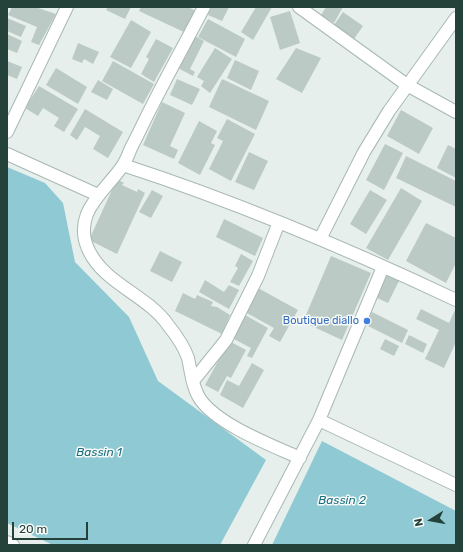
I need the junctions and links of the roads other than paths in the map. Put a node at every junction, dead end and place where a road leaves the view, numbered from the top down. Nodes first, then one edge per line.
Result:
1 (67, 7) edge
2 (204, 7) edge
3 (299, 7) edge
4 (456, 18) edge
5 (407, 85) junction
6 (456, 112) edge
7 (7, 132) edge
8 (7, 154) edge
9 (123, 165) junction
10 (98, 195) junction
11 (279, 222) junction
12 (320, 239) junction
13 (383, 267) junction
14 (456, 300) edge
15 (193, 381) junction
16 (319, 420) junction
17 (300, 458) junction
18 (456, 485) edge
19 (7, 542) edge
20 (13, 545) edge
21 (254, 545) edge

1 - 7 street
2 - 9 street
3 - 5 street
4 - 5 street
5 - 6 street
5 - 12 street
8 - 10 street
9 - 10 street
9 - 11 street
10 - 15 street
11 - 12 street
11 - 15 street
12 - 13 street
13 - 14 street
13 - 16 street
15 - 17 street
16 - 17 street
16 - 18 street
17 - 21 street
19 - 20 street

